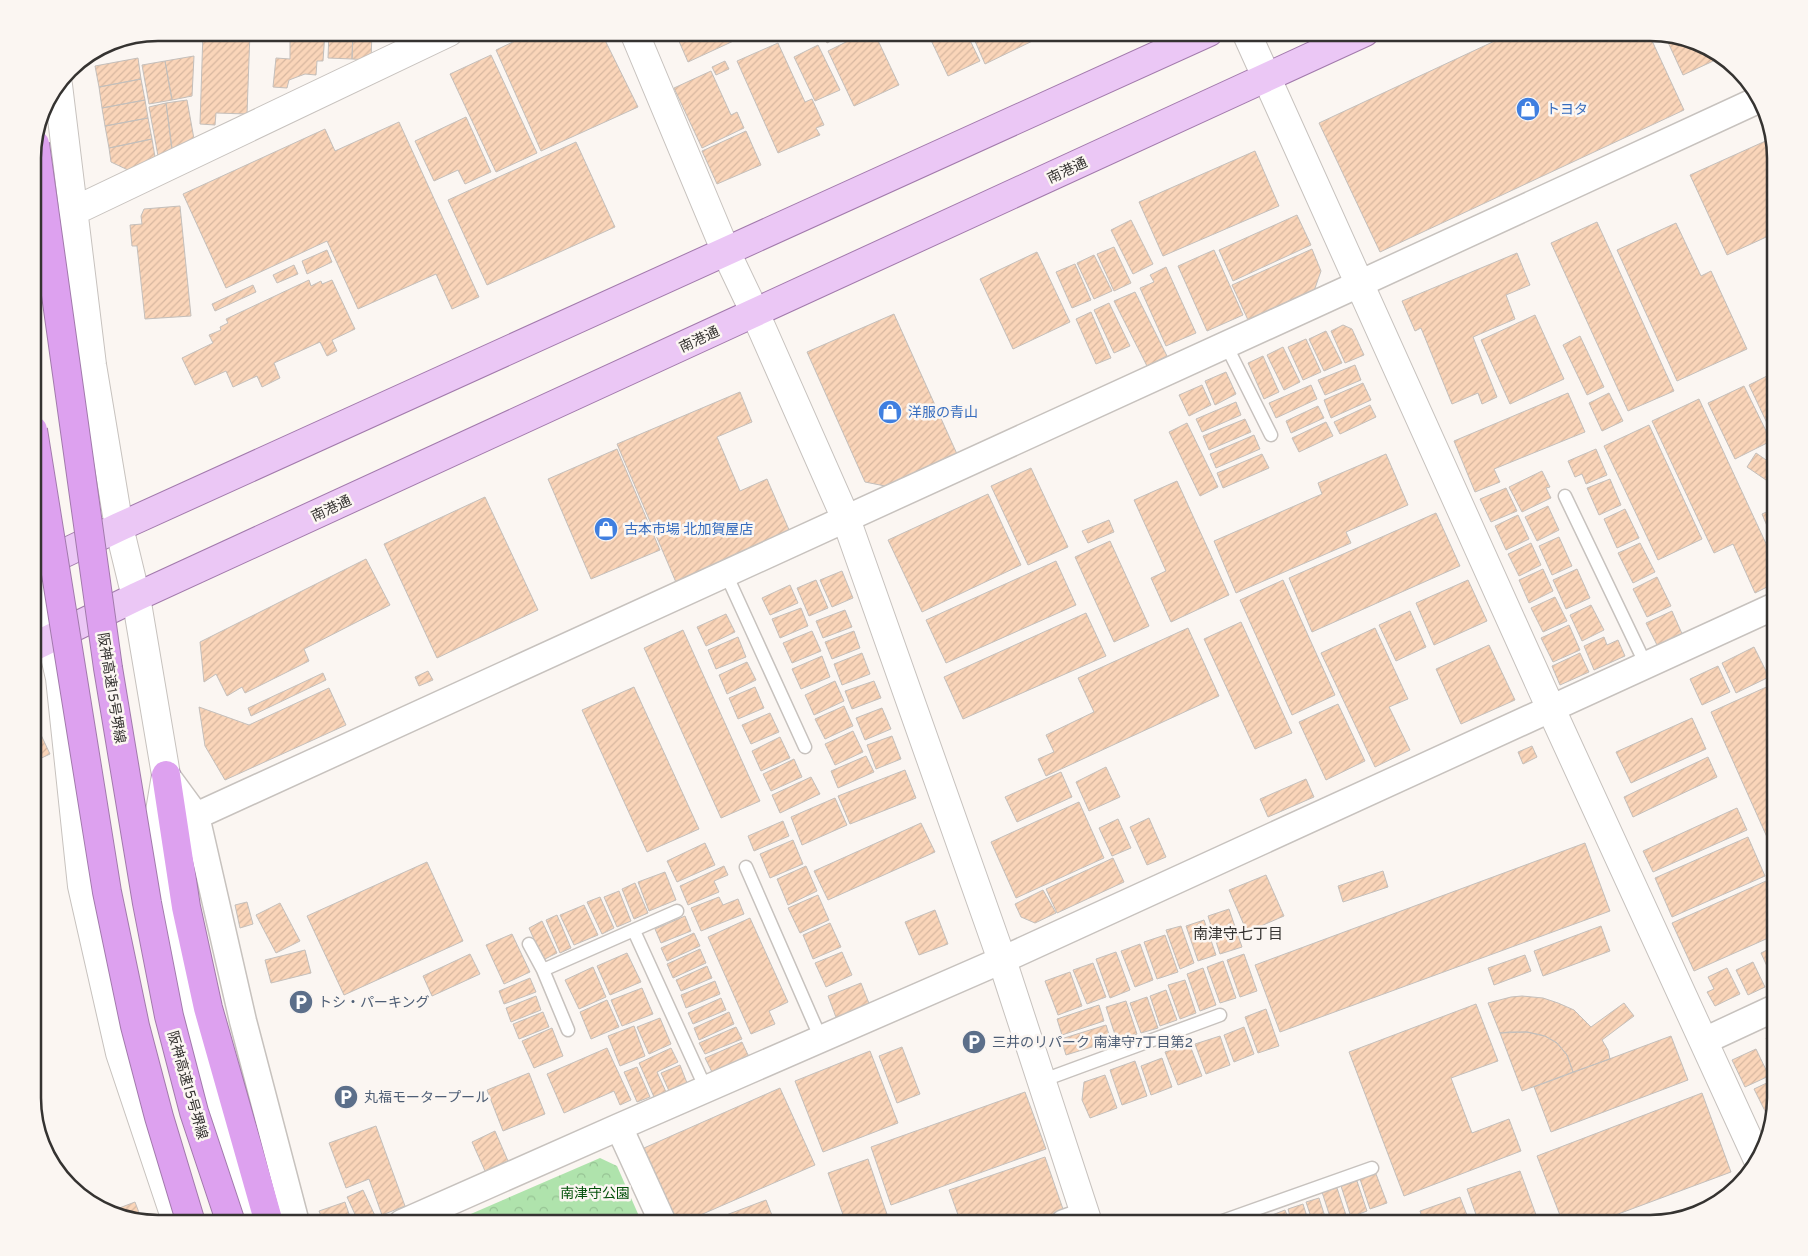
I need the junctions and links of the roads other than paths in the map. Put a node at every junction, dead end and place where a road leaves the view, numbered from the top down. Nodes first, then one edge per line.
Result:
1 (1188, 41) edge
2 (1250, 41) edge
3 (1345, 41) edge
4 (429, 42) edge
5 (638, 42) edge
6 (1266, 78) junction
7 (59, 96) edge
8 (1752, 103) edge
9 (42, 201) edge
10 (72, 212) junction
11 (726, 252) junction
12 (1359, 284) junction
13 (756, 313) junction
14 (1226, 345) junction
15 (1271, 435) dead end
16 (42, 486) edge
17 (1565, 496) dead end
18 (846, 520) junction
19 (119, 527) junction
20 (42, 564) edge
21 (726, 574) junction
22 (136, 598) junction
23 (1767, 610) edge
24 (42, 642) edge
25 (1646, 665) junction
26 (1551, 709) junction
27 (804, 747) dead end
28 (166, 775) junction
29 (196, 816) junction
30 (746, 867) dead end
31 (676, 911) dead end
32 (634, 931) junction
33 (529, 944) dead end
34 (1002, 960) junction
35 (543, 970) junction
36 (1767, 1012) edge
37 (1220, 1015) dead end
38 (568, 1030) dead end
39 (821, 1039) junction
40 (1704, 1041) junction
41 (1041, 1080) junction
42 (706, 1089) junction
43 (619, 1127) junction
44 (1755, 1149) edge
45 (1372, 1168) dead end
46 (174, 1215) edge
47 (188, 1215) edge
48 (228, 1215) edge
49 (247, 1215) edge
50 (266, 1215) edge
51 (294, 1215) edge
52 (422, 1215) edge
53 (659, 1215) edge
54 (1076, 1215) edge
55 (1242, 1215) edge

1 - 11 main road
2 - 6 street
3 - 6 main road, 南港通
4 - 10 street
5 - 11 street
6 - 12 street
6 - 13 main road, 南港通
7 - 10 street
8 - 12 street
9 - 48 highway, 阪神高速15号堺線, bridge
10 - 19 street
11 - 13 street
11 - 19 main road
12 - 14 street
12 - 26 street
13 - 18 street
13 - 22 main road, 南港通
14 - 15 lane
14 - 18 street
16 - 47 highway, bridge
17 - 25 lane
18 - 21 street
18 - 34 street
19 - 20 main road
19 - 22 street
21 - 27 lane
21 - 29 street
22 - 24 main road, 南港通
22 - 28 street
23 - 25 street
24 - 46 street
25 - 26 street
26 - 34 street
26 - 40 street
28 - 29 street
28 - 49 street
28 - 50 highway
29 - 51 street
30 - 39 lane
31 - 32 lane
32 - 35 lane
32 - 42 lane
33 - 35 lane
34 - 39 street
34 - 41 street
35 - 38 lane
36 - 40 street
37 - 41 lane
39 - 42 street
40 - 44 street
41 - 54 street
42 - 43 street
43 - 52 street
43 - 53 street
45 - 55 lane

